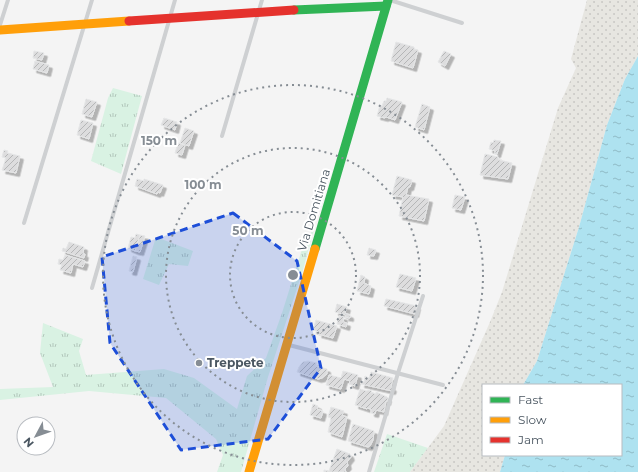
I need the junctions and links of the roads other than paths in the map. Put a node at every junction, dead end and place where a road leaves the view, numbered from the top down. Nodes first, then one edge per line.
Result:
1 (8, 0) edge
2 (92, 0) edge
3 (175, 0) edge
4 (262, 0) edge
5 (388, 2) edge
6 (258, 12) junction
7 (169, 18) junction
8 (462, 23) dead end
9 (84, 24) junction
10 (0, 25) edge
11 (0, 30) edge
12 (222, 136) dead end
13 (24, 223) dead end
14 (92, 288) dead end
15 (423, 296) dead end
16 (286, 344) junction
17 (398, 373) junction
18 (443, 384) dead end
19 (249, 472) edge
20 (369, 472) edge

1 - 10 lane
2 - 9 lane
3 - 7 lane
4 - 6 lane
5 - 6 main road
5 - 8 lane
5 - 16 main road, Via Domitiana
6 - 7 main road
6 - 12 lane
7 - 9 main road
7 - 14 lane
9 - 11 main road
9 - 13 lane
15 - 17 lane
16 - 17 lane
16 - 19 main road, Via Domitiana
17 - 18 lane
17 - 20 lane

